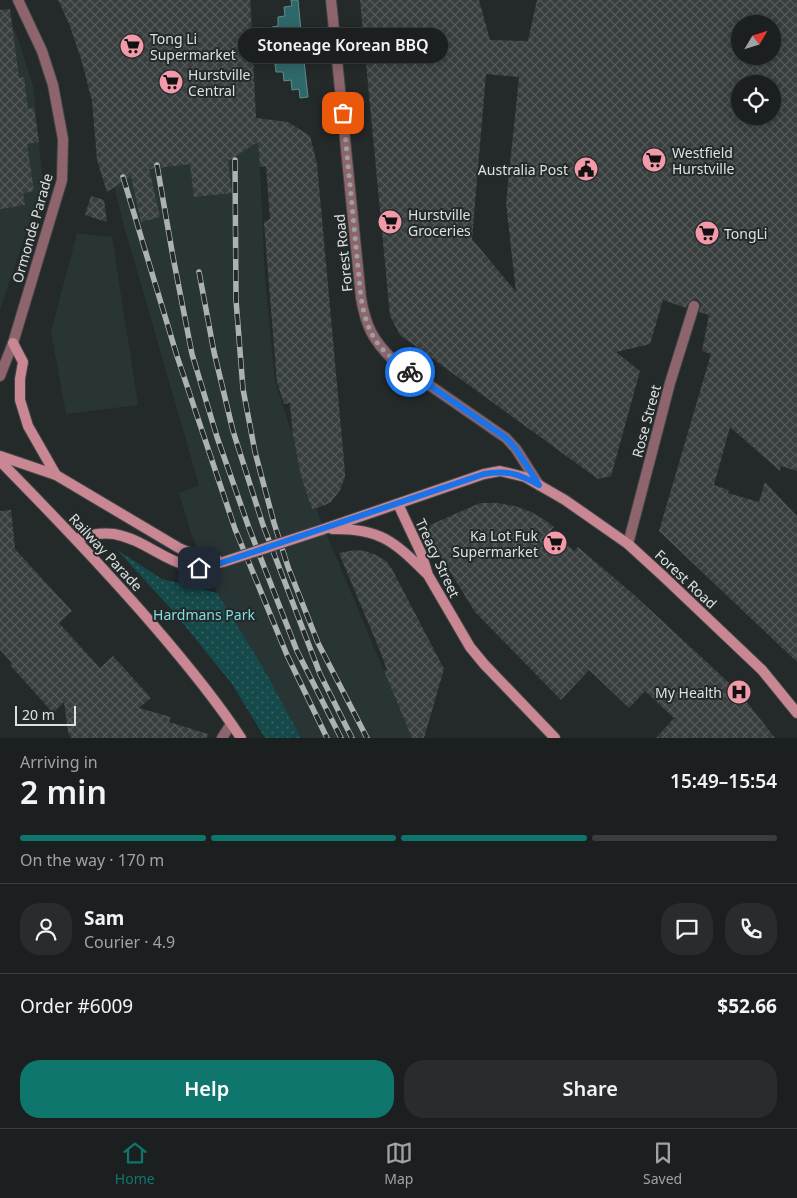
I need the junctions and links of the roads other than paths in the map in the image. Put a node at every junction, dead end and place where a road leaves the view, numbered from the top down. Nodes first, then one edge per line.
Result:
1 (18, 0) edge
2 (330, 0) edge
3 (694, 306) dead end
4 (13, 343) junction
5 (0, 376) edge
6 (0, 456) edge
7 (0, 461) edge
8 (56, 475) junction
9 (539, 485) junction
10 (398, 504) junction
11 (321, 530) junction
12 (76, 539) junction
13 (628, 544) junction
14 (223, 562) junction
15 (428, 575) junction
16 (797, 713) edge
17 (231, 724) junction
18 (222, 738) edge
19 (241, 738) edge
20 (555, 738) edge

1 - 4 street, Ormonde Parade
2 - 9 street, Forest Road
3 - 13 street, Rose Street
4 - 5 street, Ormonde Parade
4 - 8 street
6 - 8 street
7 - 12 street, Railway Parade
8 - 14 street
9 - 10 street, Forest Road
9 - 13 street, Forest Road
10 - 11 street
10 - 15 street, Treacy Street
11 - 14 street, bridge
11 - 15 street
12 - 14 street
12 - 17 street, Railway Parade
13 - 16 street, Forest Road
15 - 20 street, Treacy Street
17 - 18 street
17 - 19 street, Railway Parade

